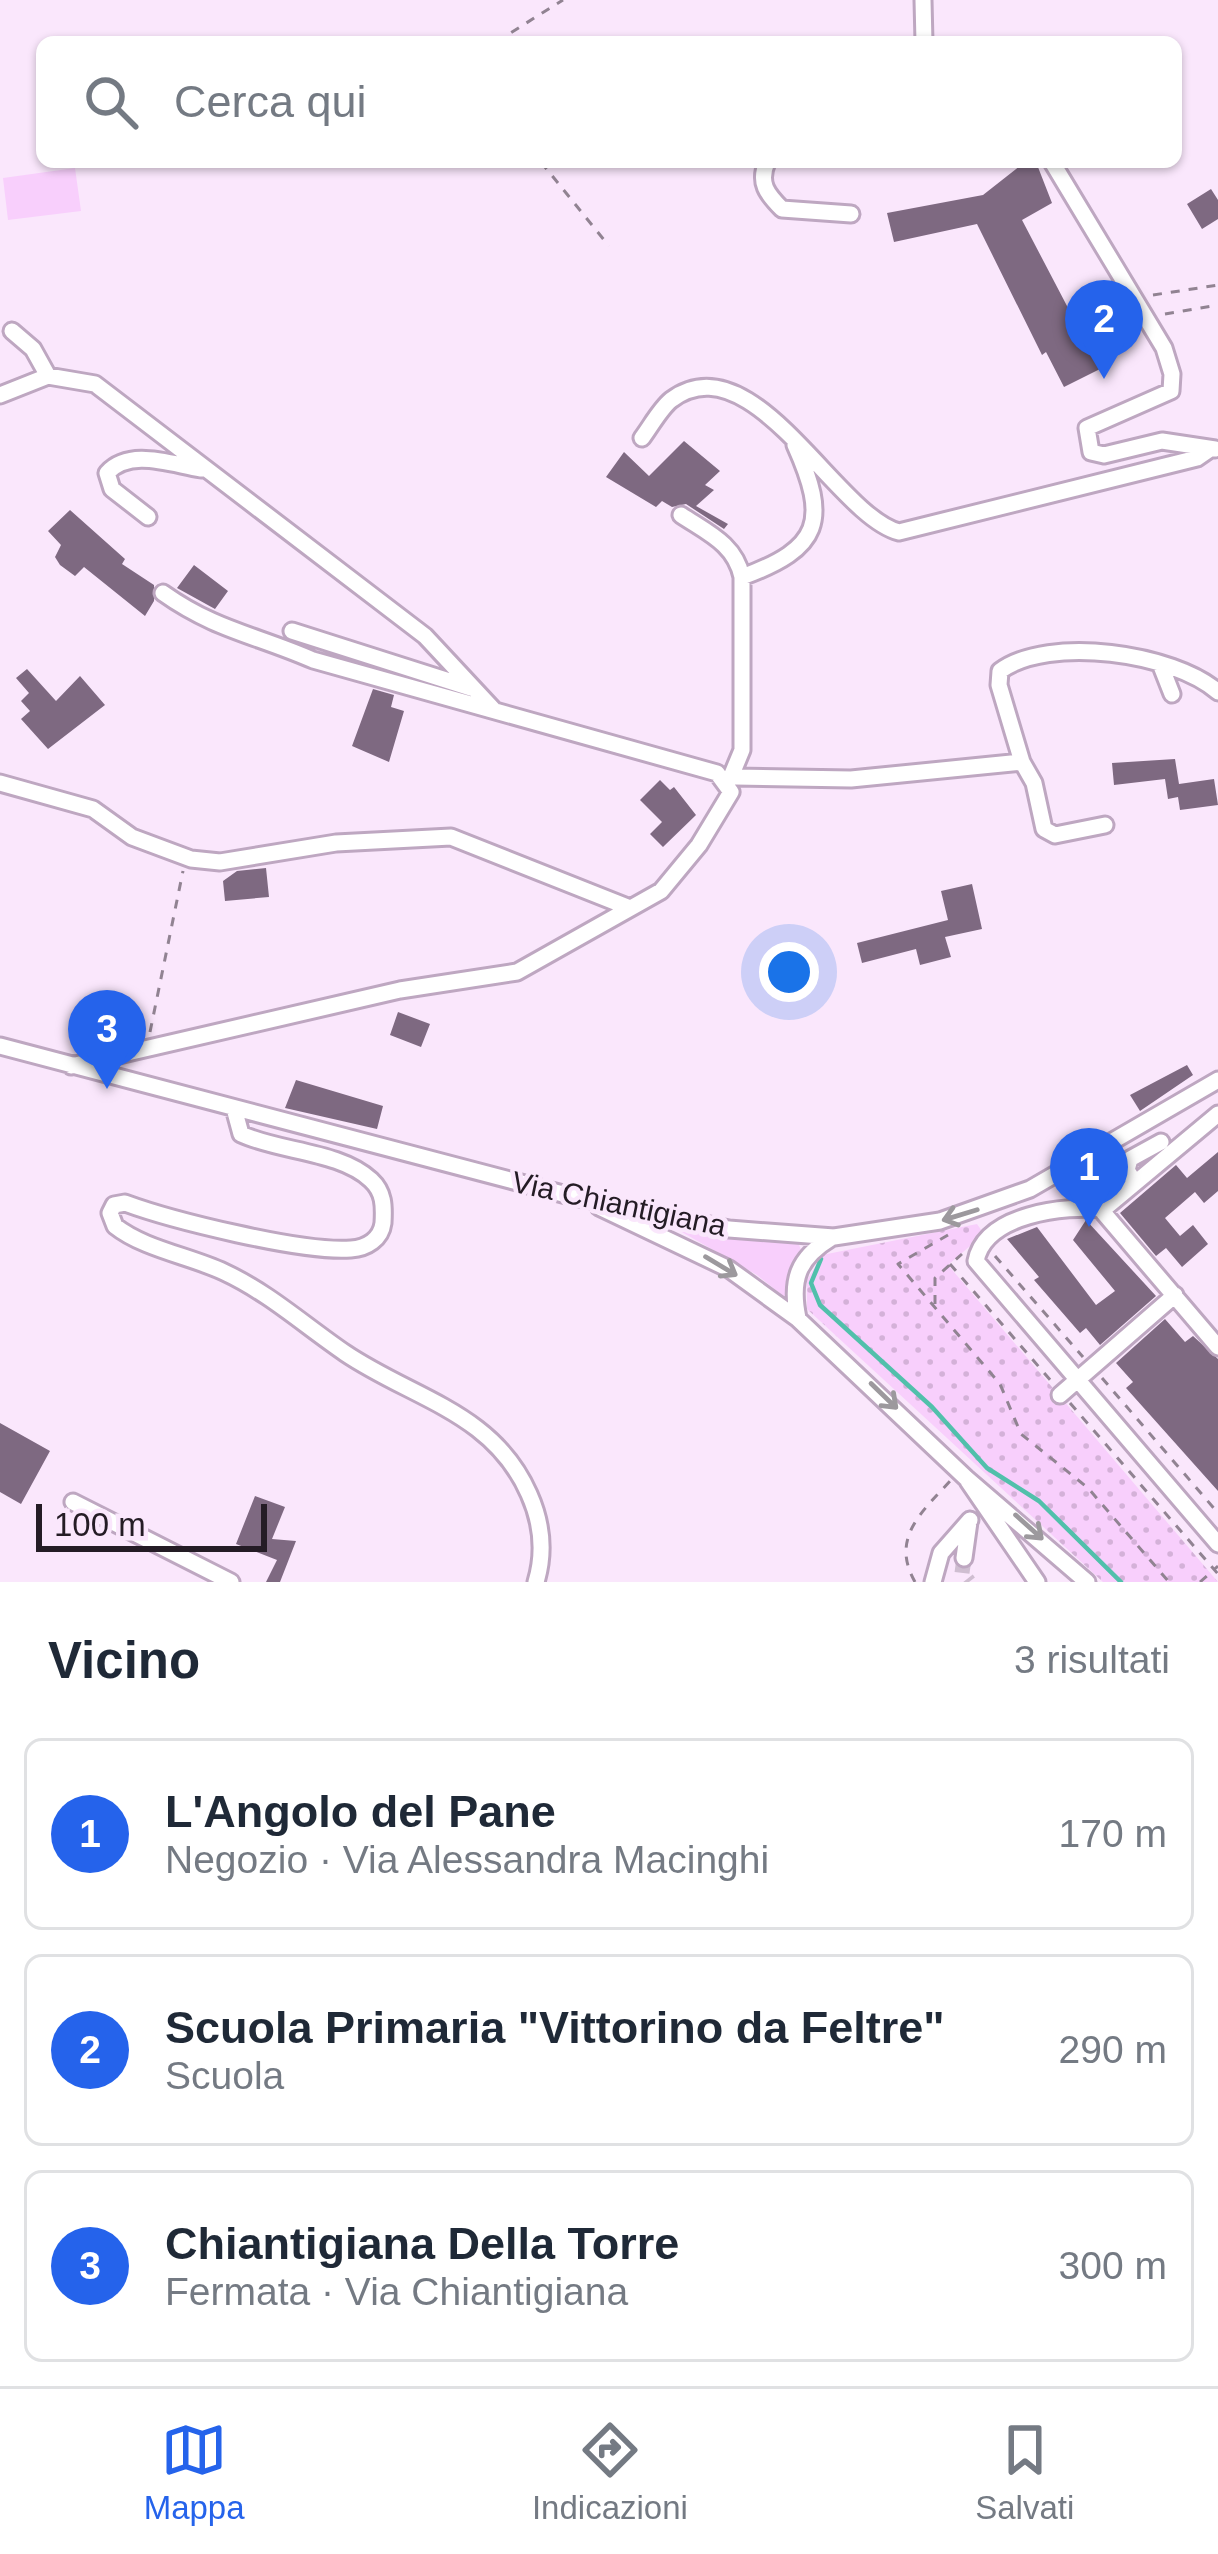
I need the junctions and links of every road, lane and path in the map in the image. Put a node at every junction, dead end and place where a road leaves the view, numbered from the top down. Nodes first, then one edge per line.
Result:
1 (563, 0) edge
2 (923, 0) edge
3 (506, 36) edge
4 (924, 36) edge
5 (546, 168) edge
6 (764, 168) edge
7 (1056, 168) edge
8 (851, 214) dead end
9 (609, 246) dead end
10 (1218, 285) edge
11 (1134, 298) junction
12 (1218, 305) edge
13 (1145, 317) junction
14 (13, 331) dead end
15 (47, 376) junction
16 (0, 395) edge
17 (789, 433) junction
18 (642, 438) dead end
19 (1214, 449) edge
20 (204, 470) junction
21 (681, 515) dead end
22 (148, 518) dead end
23 (742, 577) junction
24 (164, 592) dead end
25 (292, 631) dead end
26 (1161, 666) junction
27 (474, 689) junction
28 (1218, 692) edge
29 (1172, 694) dead end
30 (495, 711) junction
31 (1022, 762) junction
32 (731, 779) junction
33 (0, 782) edge
34 (1105, 825) dead end
35 (185, 857) junction
36 (630, 908) junction
37 (0, 1046) edge
38 (147, 1048) junction
39 (70, 1066) junction
40 (1218, 1080) edge
41 (235, 1112) junction
42 (1218, 1114) edge
43 (1161, 1142) dead end
44 (1068, 1171) junction
45 (1135, 1183) junction
46 (578, 1198) junction
47 (1104, 1209) junction
48 (951, 1234) dead end
49 (834, 1237) junction
50 (968, 1249) dead end
51 (950, 1264) junction
52 (1175, 1294) junction
53 (935, 1309) junction
54 (798, 1318) junction
55 (1218, 1347) edge
56 (1082, 1385) junction
57 (1061, 1394) junction
58 (963, 1474) junction
59 (974, 1495) junction
60 (74, 1502) dead end
61 (970, 1520) junction
62 (1217, 1540) edge
63 (964, 1558) tunnel mouth
64 (1217, 1570) edge
65 (231, 1582) edge
66 (536, 1582) edge
67 (915, 1582) edge
68 (933, 1582) edge
69 (1037, 1582) edge
70 (1087, 1582) edge
71 (1169, 1582) edge
72 (1200, 1582) edge

1 - 3 path
2 - 4 street
5 - 9 path
6 - 8 street
7 - 11 street
10 - 11 path
11 - 13 street
12 - 13 path
13 - 19 street
14 - 15 street
15 - 16 street
15 - 20 street
17 - 18 street
17 - 19 street
17 - 23 street
20 - 22 street
20 - 27 street
21 - 23 street
23 - 32 street
24 - 30 street
25 - 27 street
26 - 28 street
26 - 29 street
26 - 31 street
27 - 30 street
30 - 32 street
31 - 32 street
31 - 34 street
32 - 36 street
33 - 35 street
35 - 36 street
35 - 38 path
36 - 38 street
37 - 39 street, Via Chiantigiana
38 - 39 street
39 - 41 street, Via Chiantigiana
40 - 44 street, Via Chiantigiana
41 - 46 street, Via Chiantigiana
41 - 66 street
42 - 45 street
43 - 45 street
44 - 47 street
44 -> 49 street, Via Chiantigiana
45 - 47 street
46 - 49 street, Via Chiantigiana
46 -> 54 street
47 - 52 street
47 - 56 street
48 - 53 path
49 - 54 street
50 - 51 path
51 - 53 path
51 - 57 path
52 - 55 street
52 - 56 street
53 - 71 path
54 -> 58 street
56 - 57 street
56 - 62 street
57 - 64 path
58 - 59 street
58 - 67 path
58 -> 70 street
59 - 61 street
59 - 69 street
60 - 65 street
61 - 63 street
61 - 68 street
64 - 72 path

